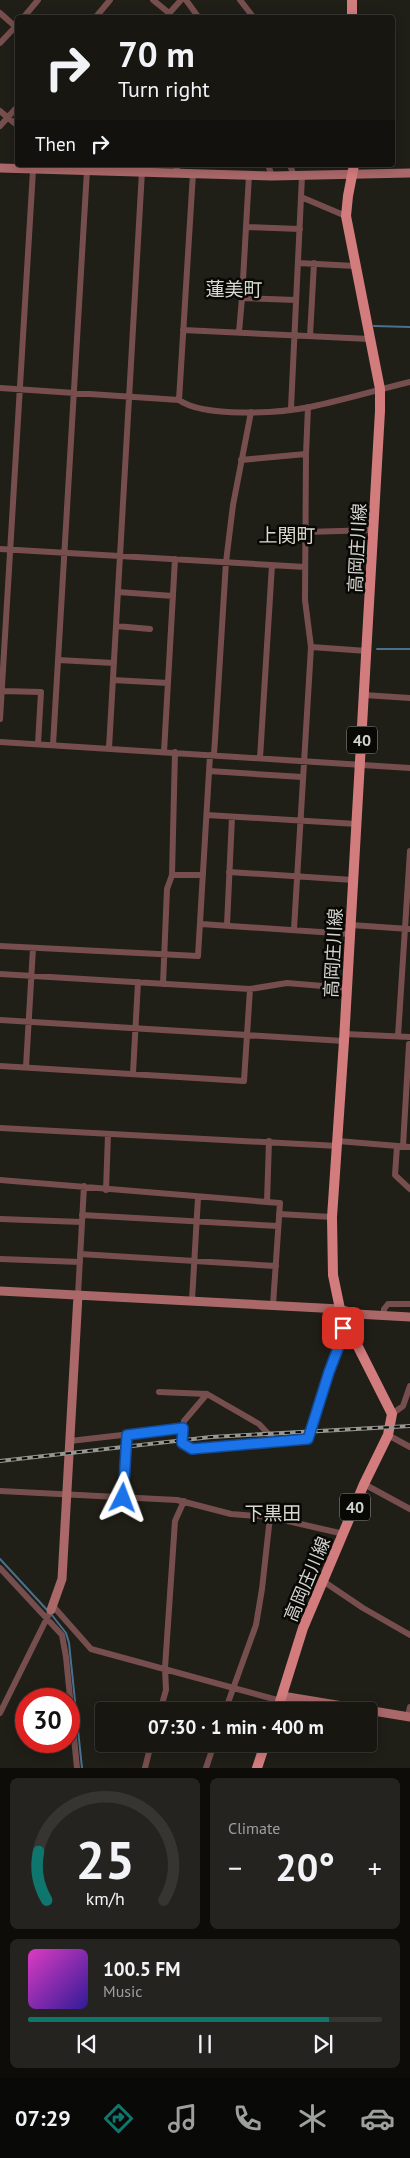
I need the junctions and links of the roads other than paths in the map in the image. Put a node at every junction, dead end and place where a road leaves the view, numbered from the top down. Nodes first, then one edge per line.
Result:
1 (38, 0) edge
2 (110, 0) edge
3 (153, 0) edge
4 (181, 0) edge
5 (186, 0) edge
6 (240, 0) edge
7 (352, 0) edge
8 (0, 13) edge
9 (26, 15) edge
10 (98, 15) edge
11 (167, 15) edge
12 (198, 15) edge
13 (249, 15) edge
14 (352, 15) edge
15 (15, 24) edge
16 (15, 28) edge
17 (0, 43) edge
18 (15, 109) edge
19 (0, 111) edge
20 (8, 117) junction
21 (15, 123) edge
22 (0, 126) edge
23 (50, 167) edge
24 (269, 167) edge
25 (291, 167) edge
26 (0, 168) edge
27 (108, 168) edge
28 (178, 168) edge
29 (33, 170) junction
30 (87, 170) junction
31 (354, 170) edge
32 (142, 171) junction
33 (193, 173) junction
34 (410, 173) edge
35 (249, 175) junction
36 (272, 176) junction
37 (298, 176) junction
38 (301, 197) junction
39 (346, 216) junction
40 (246, 227) junction
41 (300, 229) junction
42 (298, 263) junction
43 (314, 264) junction
44 (355, 266) junction
45 (242, 298) junction
46 (296, 300) junction
47 (183, 330) junction
48 (240, 332) junction
49 (294, 336) junction
50 (310, 336) junction
51 (370, 339) junction
52 (410, 382) edge
53 (0, 388) edge
54 (20, 389) junction
55 (380, 389) junction
56 (73, 392) junction
57 (129, 396) junction
58 (179, 400) junction
59 (308, 407) junction
60 (291, 408) junction
61 (251, 412) junction
62 (306, 454) junction
63 (242, 460) junction
64 (374, 530) junction
65 (306, 532) junction
66 (0, 549) edge
67 (9, 549) junction
68 (64, 552) junction
69 (120, 556) junction
70 (175, 560) junction
71 (226, 562) junction
72 (272, 565) junction
73 (305, 567) junction
74 (118, 592) junction
75 (173, 596) junction
76 (116, 626) junction
77 (150, 628) dead end
78 (311, 647) junction
79 (367, 651) junction
80 (58, 660) junction
81 (114, 663) junction
82 (113, 680) junction
83 (168, 683) junction
84 (2, 691) junction
85 (364, 695) junction
86 (410, 698) edge
87 (0, 719) edge
88 (0, 742) edge
89 (38, 744) junction
90 (53, 745) junction
91 (108, 748) junction
92 (164, 752) junction
93 (175, 752) junction
94 (212, 755) junction
95 (260, 758) junction
96 (303, 760) junction
97 (360, 764) junction
98 (410, 768) edge
99 (209, 771) junction
100 (302, 777) junction
101 (207, 815) junction
102 (232, 817) junction
103 (301, 820) junction
104 (357, 824) junction
105 (410, 851) edge
106 (229, 872) junction
107 (172, 875) junction
108 (203, 875) junction
109 (297, 876) junction
110 (353, 880) junction
111 (201, 924) junction
112 (227, 925) junction
113 (408, 929) edge
114 (294, 930) junction
115 (350, 930) junction
116 (0, 946) edge
117 (33, 948) junction
118 (165, 953) junction
119 (0, 974) edge
120 (32, 976) junction
121 (138, 982) junction
122 (163, 984) junction
123 (347, 988) junction
124 (250, 989) junction
125 (0, 1020) edge
126 (30, 1022) junction
127 (136, 1029) junction
128 (247, 1035) junction
129 (398, 1036) junction
130 (410, 1037) edge
131 (344, 1038) junction
132 (409, 1044) edge
133 (0, 1066) edge
134 (26, 1067) junction
135 (132, 1073) junction
136 (408, 1092) edge
137 (0, 1128) edge
138 (108, 1134) junction
139 (269, 1141) junction
140 (338, 1143) junction
141 (403, 1146) edge
142 (0, 1180) edge
143 (84, 1186) junction
144 (410, 1189) edge
145 (106, 1190) junction
146 (198, 1198) junction
147 (266, 1202) junction
148 (279, 1214) junction
149 (332, 1217) junction
150 (0, 1219) edge
151 (82, 1219) junction
152 (197, 1222) junction
153 (278, 1226) junction
154 (80, 1254) junction
155 (0, 1259) edge
156 (195, 1261) junction
157 (80, 1262) junction
158 (276, 1266) junction
159 (0, 1291) edge
160 (78, 1295) junction
161 (192, 1300) junction
162 (410, 1304) edge
163 (273, 1305) junction
164 (340, 1309) junction
165 (384, 1315) junction
166 (410, 1317) edge
167 (347, 1326) junction
168 (410, 1386) edge
169 (158, 1392) dead end
170 (207, 1394) junction
171 (392, 1414) junction
172 (183, 1428) junction
173 (127, 1435) junction
174 (388, 1435) junction
175 (70, 1440) junction
176 (276, 1442) junction
177 (410, 1447) edge
178 (364, 1484) junction
179 (0, 1491) edge
180 (67, 1496) junction
181 (123, 1498) junction
182 (184, 1501) junction
183 (410, 1509) edge
184 (270, 1517) junction
185 (344, 1534) junction
186 (0, 1568) edge
187 (323, 1581) junction
188 (50, 1613) junction
189 (410, 1635) edge
190 (165, 1668) junction
191 (233, 1688) junction
192 (163, 1702) edge
193 (228, 1702) edge
194 (277, 1702) edge
195 (280, 1702) edge
196 (377, 1711) edge
197 (0, 1712) edge
198 (409, 1713) edge
199 (149, 1752) edge
200 (211, 1752) edge
201 (262, 1752) edge
202 (77, 1768) edge
203 (145, 1768) edge
204 (206, 1768) edge
205 (257, 1768) edge

1 - 9 street
2 - 10 street
3 - 11 street
4 - 11 street
5 - 12 street
6 - 13 street
7 - 14 main road
8 - 15 street
16 - 17 street
18 - 20 street
19 - 20 street
20 - 21 street
20 - 22 street
23 - 29 street
23 - 30 street
24 - 36 street
25 - 37 street
26 - 29 street
27 - 30 street
27 - 32 street
28 - 32 street
28 - 33 street
29 - 54 street
30 - 56 street
31 - 34 street
31 - 37 street
31 - 39 main road, 高岡庄川線 / 40
32 - 57 street
33 - 35 street
33 - 47 street
35 - 36 street
35 - 40 street
36 - 37 street
37 - 38 street
38 - 39 street
38 - 41 street
39 - 44 main road, 高岡庄川線 / 40
40 - 41 street
40 - 45 street
41 - 42 street
42 - 43 street
42 - 46 street
43 - 44 street
43 - 50 street
44 - 51 main road, 高岡庄川線 / 40
45 - 46 street
45 - 48 street
46 - 49 street
47 - 48 street
47 - 58 street
48 - 49 street
49 - 50 street
49 - 60 street
50 - 51 street
51 - 55 main road, 高岡庄川線 / 40
52 - 55 street
53 - 54 street
54 - 56 street
54 - 67 street
55 - 59 street
55 - 64 main road, 高岡庄川線 / 40
56 - 57 street
56 - 68 street
57 - 58 street
57 - 69 street
58 - 61 street
59 - 60 street
59 - 62 street
60 - 61 street
61 - 63 street
62 - 63 street
62 - 65 street
63 - 71 street
64 - 65 street
64 - 79 main road, 高岡庄川線 / 40
65 - 73 street
66 - 67 street
67 - 68 street
67 - 84 street
68 - 69 street
68 - 80 street
69 - 70 street
69 - 74 street
70 - 71 street
70 - 75 street
71 - 72 street
71 - 94 street
72 - 73 street
72 - 95 street
73 - 78 street
74 - 75 street
74 - 76 street
75 - 83 street
76 - 77 street
76 - 81 street
78 - 79 street
78 - 96 street
79 - 85 main road, 高岡庄川線 / 40
80 - 81 street
80 - 90 street
81 - 82 street
82 - 83 street
82 - 91 street
83 - 92 street
84 - 87 street
84 - 89 street
85 - 86 street
85 - 97 main road, 高岡庄川線 / 40
88 - 89 street
89 - 90 street
90 - 91 street
91 - 92 street
92 - 93 street
93 - 94 street
93 - 107 street
94 - 95 street
94 - 99 street
95 - 96 street
96 - 97 street
96 - 100 street
97 - 98 street
97 - 104 main road, 高岡庄川線 / 40
99 - 100 street
99 - 101 street
100 - 103 street
101 - 102 street
101 - 108 street
102 - 103 street
102 - 106 street
103 - 104 street
103 - 109 street
104 - 110 main road, 高岡庄川線 / 40
105 - 113 street
106 - 109 street
106 - 112 street
107 - 108 street
107 - 118 street
108 - 111 street
109 - 110 street
109 - 114 street
110 - 115 main road, 高岡庄川線 / 40
111 - 112 street
111 - 118 street
112 - 114 street
113 - 115 street
113 - 129 street
114 - 115 street
115 - 123 main road, 高岡庄川線 / 40
116 - 117 street
117 - 118 street
117 - 120 street
118 - 122 street
119 - 120 street
120 - 121 street
120 - 126 street
121 - 122 street
121 - 127 street
122 - 124 street
123 - 124 street
123 - 131 main road, 高岡庄川線 / 40
124 - 128 street
125 - 126 street
126 - 127 street
126 - 134 street
127 - 128 street
127 - 135 street
128 - 131 street
128 - 135 street
129 - 130 street
129 - 131 street
131 - 140 main road, 高岡庄川線 / 40
132 - 136 street
133 - 134 street
134 - 135 street
136 - 141 street
137 - 138 street
138 - 139 street
138 - 145 street
139 - 140 street
139 - 147 street
140 - 141 street
140 - 149 main road, 高岡庄川線 / 40
141 - 144 street
142 - 143 street
143 - 145 street
143 - 151 street
145 - 146 street
146 - 147 street
146 - 152 street
147 - 148 street
148 - 149 street
148 - 153 street
149 - 164 main road, 高岡庄川線 / 40
150 - 151 street
151 - 152 street
151 - 154 street
152 - 153 street
152 - 156 street
153 - 158 street
154 - 156 street
154 - 157 street
155 - 157 street
156 - 158 street
156 - 161 street
157 - 160 street
158 - 163 street
159 - 160 street
160 - 161 street
160 - 175 street
161 - 163 street
162 - 165 street
163 - 164 street
164 - 165 street
164 - 167 main road, 高岡庄川線 / 40
165 - 166 street
167 - 171 main road, 高岡庄川線 / 40
167 - 176 street
168 - 171 street
169 - 170 street
170 - 172 street
170 - 176 street
171 - 174 main road, 高岡庄川線 / 40
172 - 173 street
172 - 176 street
173 - 175 street
173 - 181 street
174 - 177 street
174 - 178 main road, 高岡庄川線 / 40
175 - 180 street
178 - 183 street
178 - 185 main road, 高岡庄川線 / 40
179 - 180 street
180 - 181 street
180 - 188 street
181 - 182 street
182 - 184 street
182 - 190 street
184 - 185 street
184 - 191 street
185 - 187 main road, 高岡庄川線 / 40
186 - 188 street
187 - 189 street
187 - 195 main road, 高岡庄川線 / 40
188 - 190 street
188 - 197 street
188 - 202 street
190 - 191 street
190 - 192 street
191 - 193 street
191 - 194 street
196 - 198 street
199 - 203 street
200 - 204 street
201 - 205 main road

